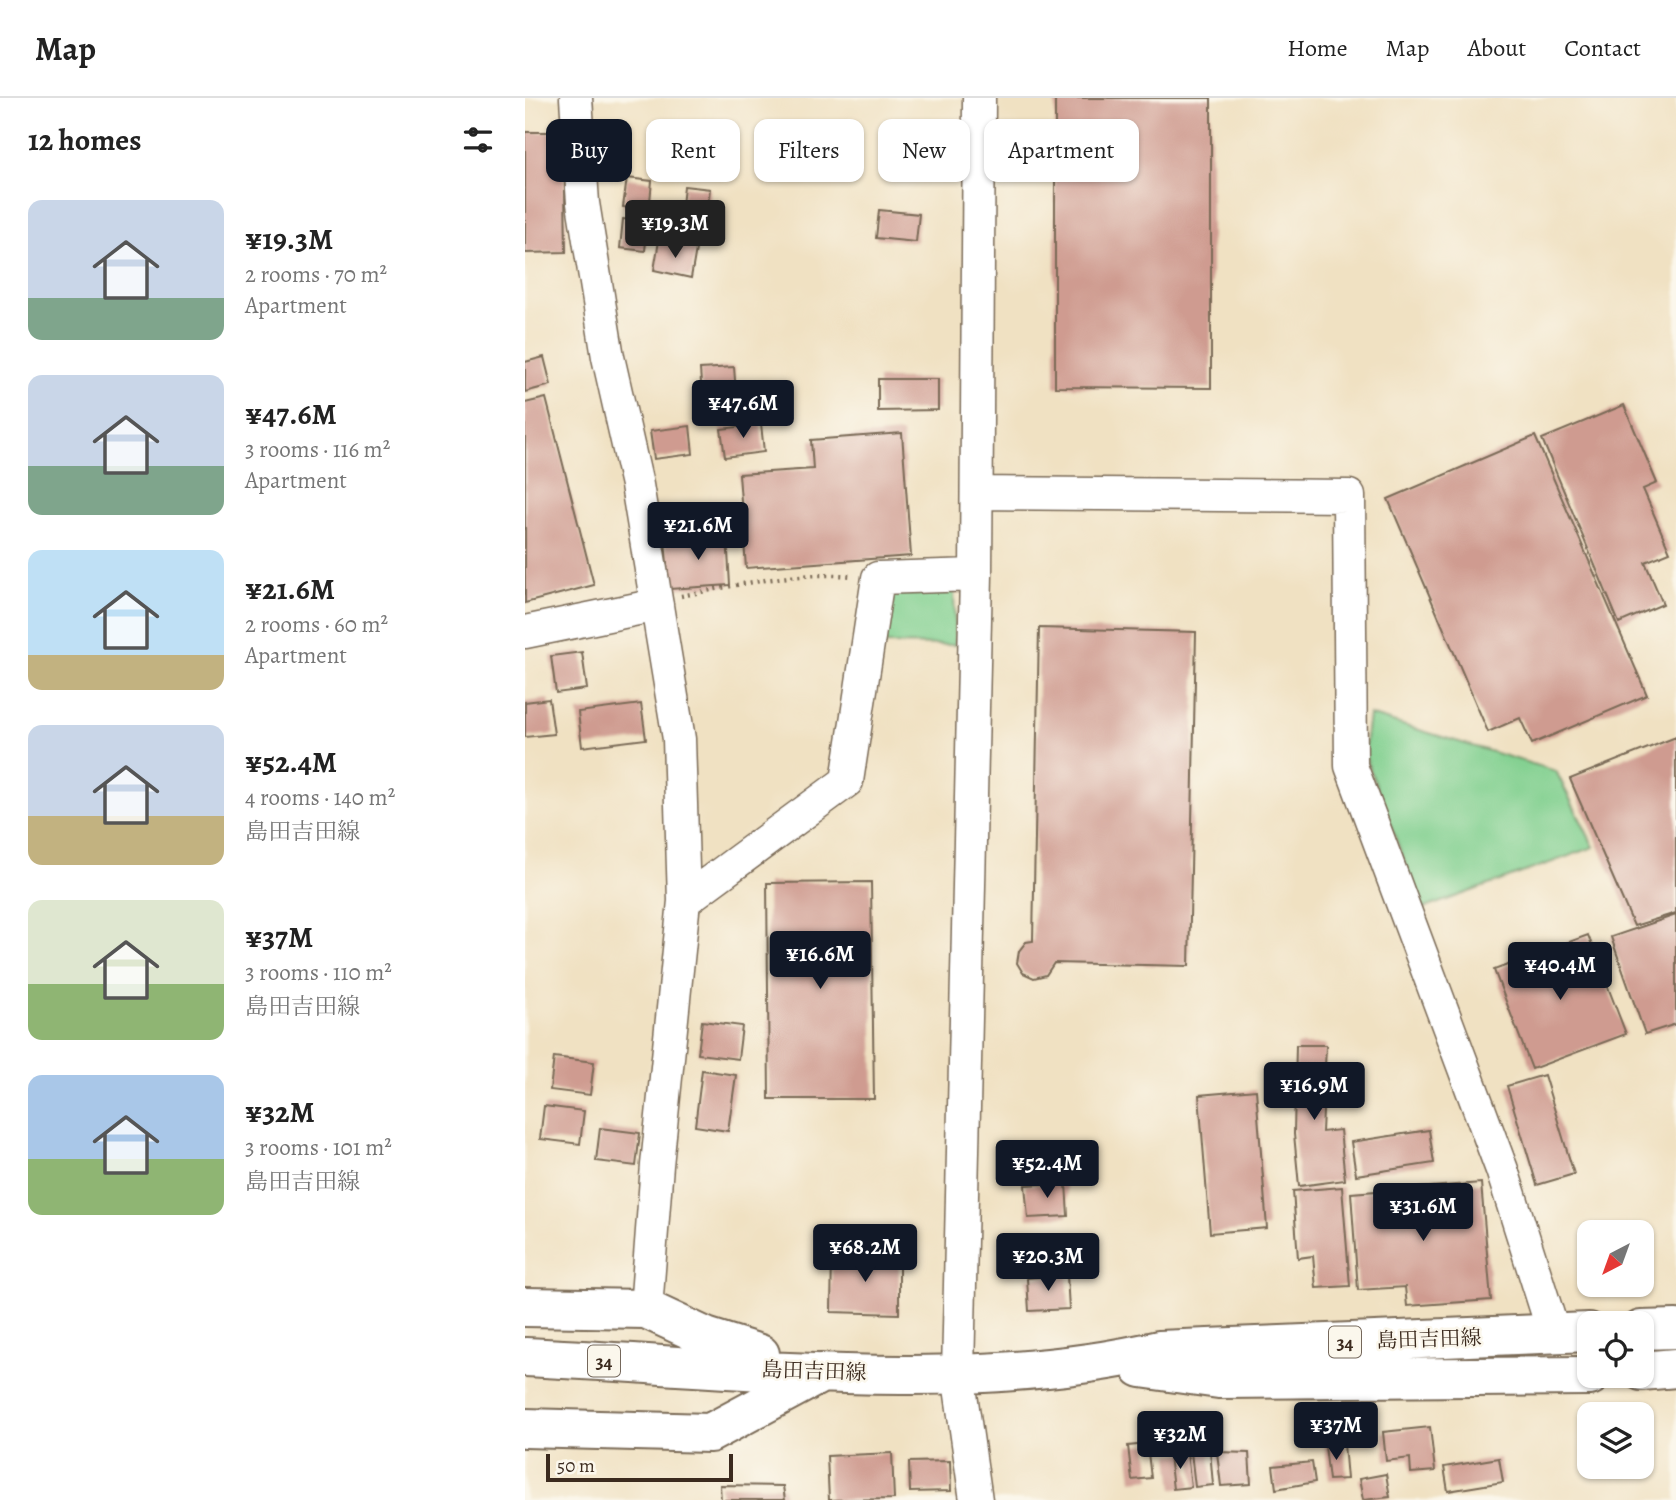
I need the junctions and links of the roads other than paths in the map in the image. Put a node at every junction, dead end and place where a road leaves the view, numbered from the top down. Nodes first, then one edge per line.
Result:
1 (576, 98) edge
2 (979, 98) edge
3 (977, 493) junction
4 (976, 575) junction
5 (657, 603) junction
6 (525, 632) edge
7 (684, 901) junction
8 (525, 1307) edge
9 (646, 1309) junction
10 (1676, 1329) edge
11 (1654, 1330) edge
12 (1571, 1333) edge
13 (525, 1357) edge
14 (1103, 1363) junction
15 (1676, 1368) edge
16 (1654, 1370) edge
17 (822, 1373) junction
18 (958, 1373) junction
19 (1577, 1376) edge
20 (525, 1428) edge
21 (976, 1500) edge

1 - 5 street
2 - 3 street
3 - 4 street
3 - 12 street
4 - 7 street
4 - 18 street
5 - 6 street
5 - 7 street
7 - 9 street
8 - 9 main road
9 - 17 main road
10 - 11 main road
12 - 14 main road, 島田吉田線 / 34
13 - 17 main road, 島田吉田線 / 34
14 - 18 main road, 島田吉田線 / 34
14 - 19 main road, 島田吉田線 / 34
15 - 16 main road
17 - 18 main road, 島田吉田線 / 34
17 - 20 main road
18 - 21 street

